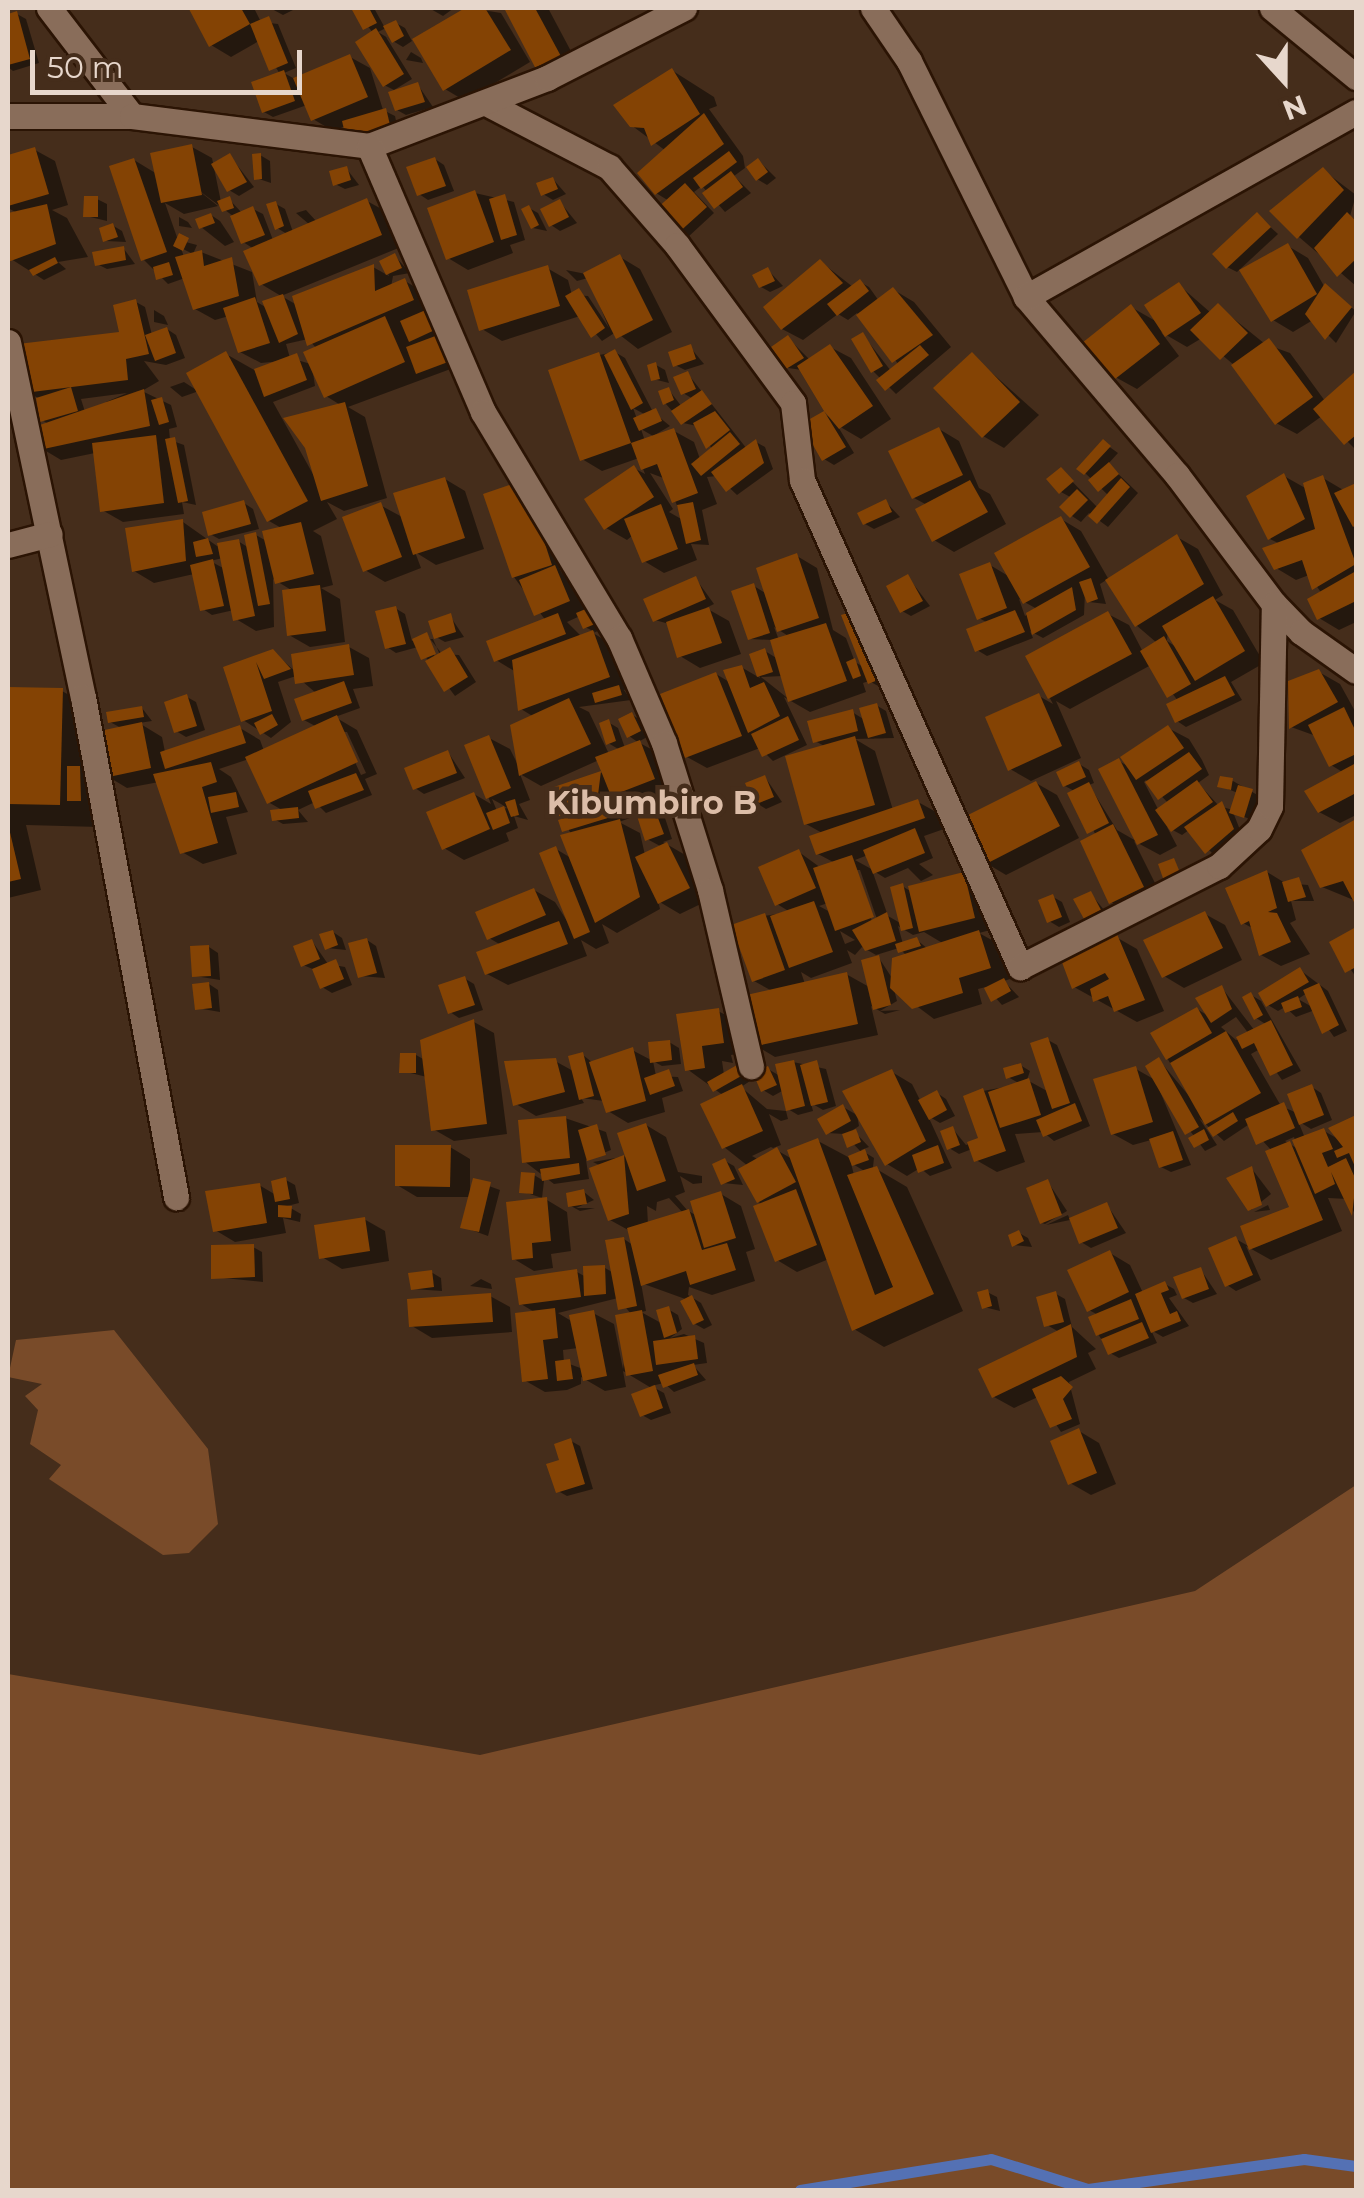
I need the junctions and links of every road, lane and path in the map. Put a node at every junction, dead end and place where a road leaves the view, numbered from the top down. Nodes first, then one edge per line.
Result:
1 (49, 8) edge
2 (684, 8) edge
3 (873, 8) edge
4 (1272, 8) edge
5 (1356, 77) edge
6 (486, 103) junction
7 (1356, 112) edge
8 (8, 116) edge
9 (132, 116) junction
10 (369, 146) junction
11 (1026, 297) junction
12 (8, 342) edge
13 (50, 534) junction
14 (8, 545) edge
15 (1274, 604) junction
16 (1356, 670) edge
17 (750, 1066) dead end
18 (176, 1197) dead end

1 - 9 street
2 - 6 street
3 - 11 street
4 - 5 street
6 - 10 street
6 - 15 street
7 - 11 street
8 - 9 street
9 - 10 street
10 - 17 street
11 - 15 street
12 - 13 street
13 - 14 street
13 - 18 street
15 - 16 street

